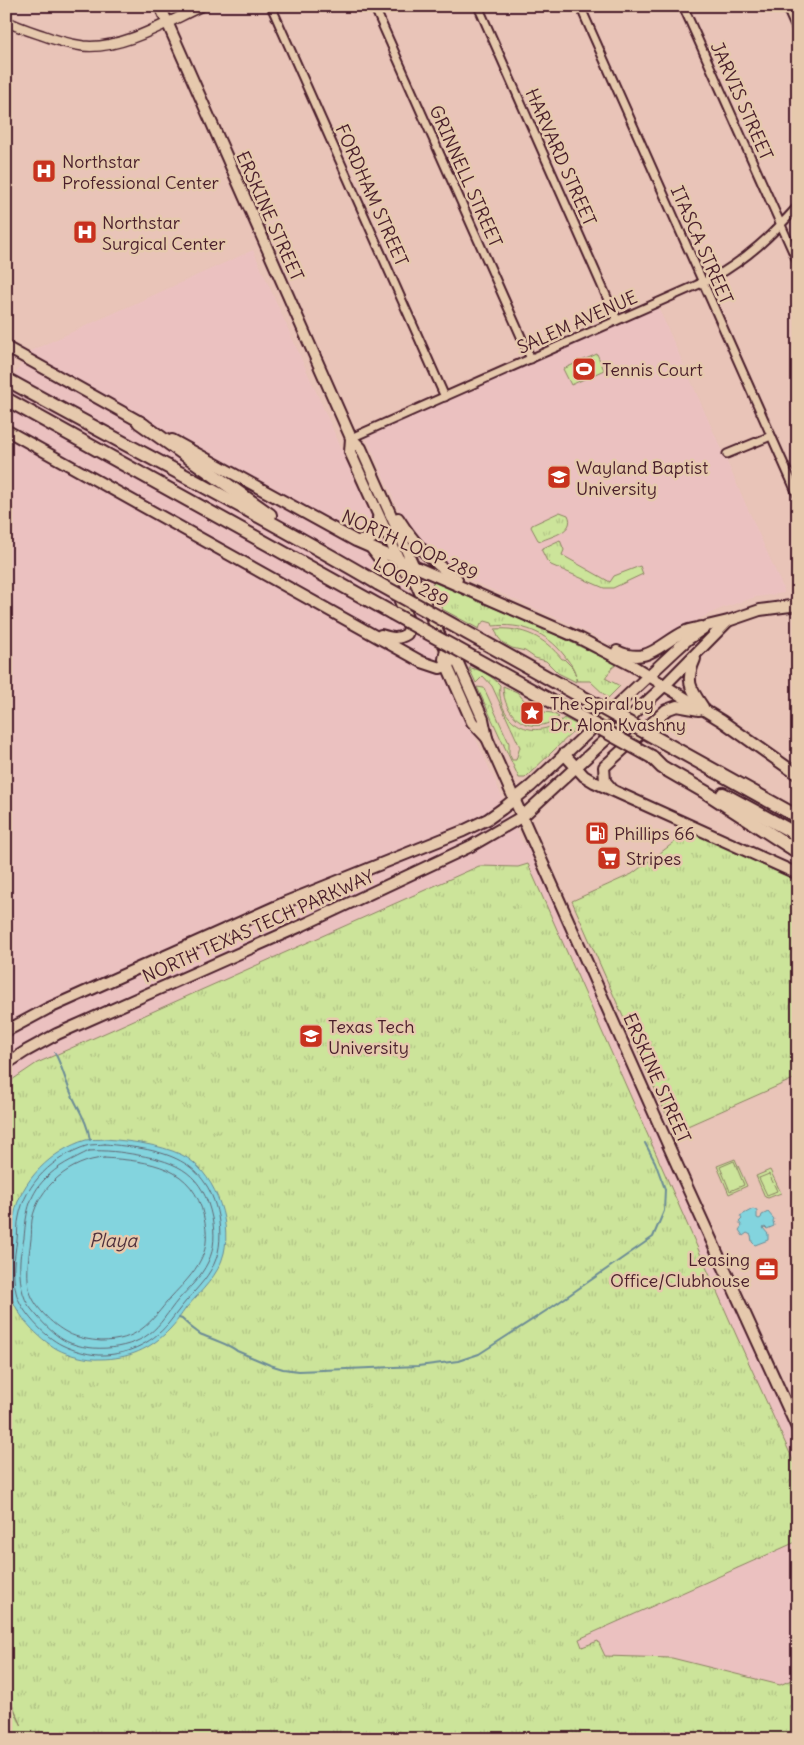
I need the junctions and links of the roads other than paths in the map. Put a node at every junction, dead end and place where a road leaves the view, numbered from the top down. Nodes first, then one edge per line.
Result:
1 (160, 6) edge
2 (202, 6) edge
3 (271, 6) edge
4 (374, 6) edge
5 (478, 6) edge
6 (580, 6) edge
7 (683, 6) edge
8 (786, 6) edge
9 (6, 21) edge
10 (167, 22) junction
11 (798, 33) edge
12 (798, 206) edge
13 (781, 225) junction
14 (798, 263) edge
15 (702, 283) junction
16 (617, 320) junction
17 (6, 348) edge
18 (531, 359) junction
19 (6, 379) edge
20 (445, 396) junction
21 (6, 399) edge
22 (6, 408) edge
23 (139, 422) junction
24 (6, 430) edge
25 (62, 430) junction
26 (771, 436) junction
27 (351, 438) junction
28 (728, 454) dead end
29 (376, 482) junction
30 (798, 496) edge
31 (378, 515) junction
32 (356, 541) junction
33 (309, 543) junction
34 (370, 547) junction
35 (399, 559) junction
36 (414, 565) junction
37 (413, 577) junction
38 (476, 592) junction
39 (798, 605) edge
40 (728, 621) junction
41 (707, 626) junction
42 (368, 631) junction
43 (579, 638) junction
44 (450, 652) junction
45 (698, 653) junction
46 (447, 666) junction
47 (649, 676) junction
48 (665, 685) junction
49 (707, 712) junction
50 (487, 738) junction
51 (564, 754) junction
52 (652, 756) junction
53 (576, 768) junction
54 (798, 775) edge
55 (612, 789) junction
56 (516, 799) junction
57 (523, 816) junction
58 (798, 817) edge
59 (798, 836) edge
60 (798, 852) edge
61 (798, 874) edge
62 (6, 1031) edge
63 (6, 1064) edge
64 (798, 1430) edge

1 - 10 main road, ERSKINE STREET
2 - 10 street
3 - 20 street, FORDHAM STREET
4 - 18 street, GRINNELL STREET
5 - 16 street, HARVARD STREET
6 - 15 street, ITASCA STREET
7 - 13 street, JARVIS STREET
8 - 11 street
9 - 10 street
10 - 27 main road, ERSKINE STREET
12 - 13 street, SALEM AVENUE
13 - 14 street, JARVIS STREET
13 - 15 street, SALEM AVENUE
15 - 16 street, SALEM AVENUE
15 - 26 street, ITASCA STREET
16 - 18 street, SALEM AVENUE
17 - 23 main road, NORTH LOOP 289
18 - 20 street, SALEM AVENUE
19 - 33 highway, LOOP 289
20 - 27 street, SALEM AVENUE
21 - 25 highway, LOOP 289
22 - 25 highway
23 - 32 main road, NORTH LOOP 289
23 - 33 highway
24 - 42 main road
25 - 52 highway, LOOP 289, bridge
26 - 28 street
26 - 30 street, ITASCA STREET
27 - 29 main road, ERSKINE STREET
27 - 31 main road, ERSKINE STREET
29 - 36 main road, ERSKINE STREET
29 - 38 main road
31 - 32 main road
31 - 35 main road, ERSKINE STREET
32 - 34 main road, NORTH LOOP 289
33 - 58 highway, LOOP 289, bridge
34 - 35 main road, NORTH LOOP 289
34 - 42 main road
35 - 36 main road, NORTH LOOP 289
35 - 37 main road, ERSKINE STREET
36 - 37 main road, ERSKINE STREET
36 - 38 main road, NORTH LOOP 289
37 - 44 main road, ERSKINE STREET
38 - 43 main road, NORTH LOOP 289
39 - 40 main road
40 - 41 main road
40 - 45 main road, NORTH TEXAS TECH PARKWAY
41 - 43 main road
41 - 47 main road, NORTH TEXAS TECH PARKWAY
42 - 46 main road
43 - 47 main road, NORTH LOOP 289
44 - 46 main road, ERSKINE STREET
44 - 50 main road, ERSKINE STREET
45 - 48 main road, NORTH TEXAS TECH PARKWAY
45 - 49 main road
46 - 50 main road, ERSKINE STREET
47 - 48 main road, NORTH LOOP 289
47 - 51 main road, NORTH TEXAS TECH PARKWAY
48 - 49 main road, NORTH LOOP 289
48 - 53 main road, NORTH TEXAS TECH PARKWAY
49 - 54 main road, NORTH LOOP 289
49 - 55 main road
50 - 56 main road, ERSKINE STREET
51 - 53 main road
51 - 56 main road, NORTH TEXAS TECH PARKWAY
52 - 59 highway, LOOP 289
52 - 60 highway
53 - 55 main road
53 - 57 main road, NORTH TEXAS TECH PARKWAY
55 - 61 main road
56 - 57 main road, ERSKINE STREET
56 - 62 main road, NORTH TEXAS TECH PARKWAY
57 - 63 main road, NORTH TEXAS TECH PARKWAY
57 - 64 main road, ERSKINE STREET

